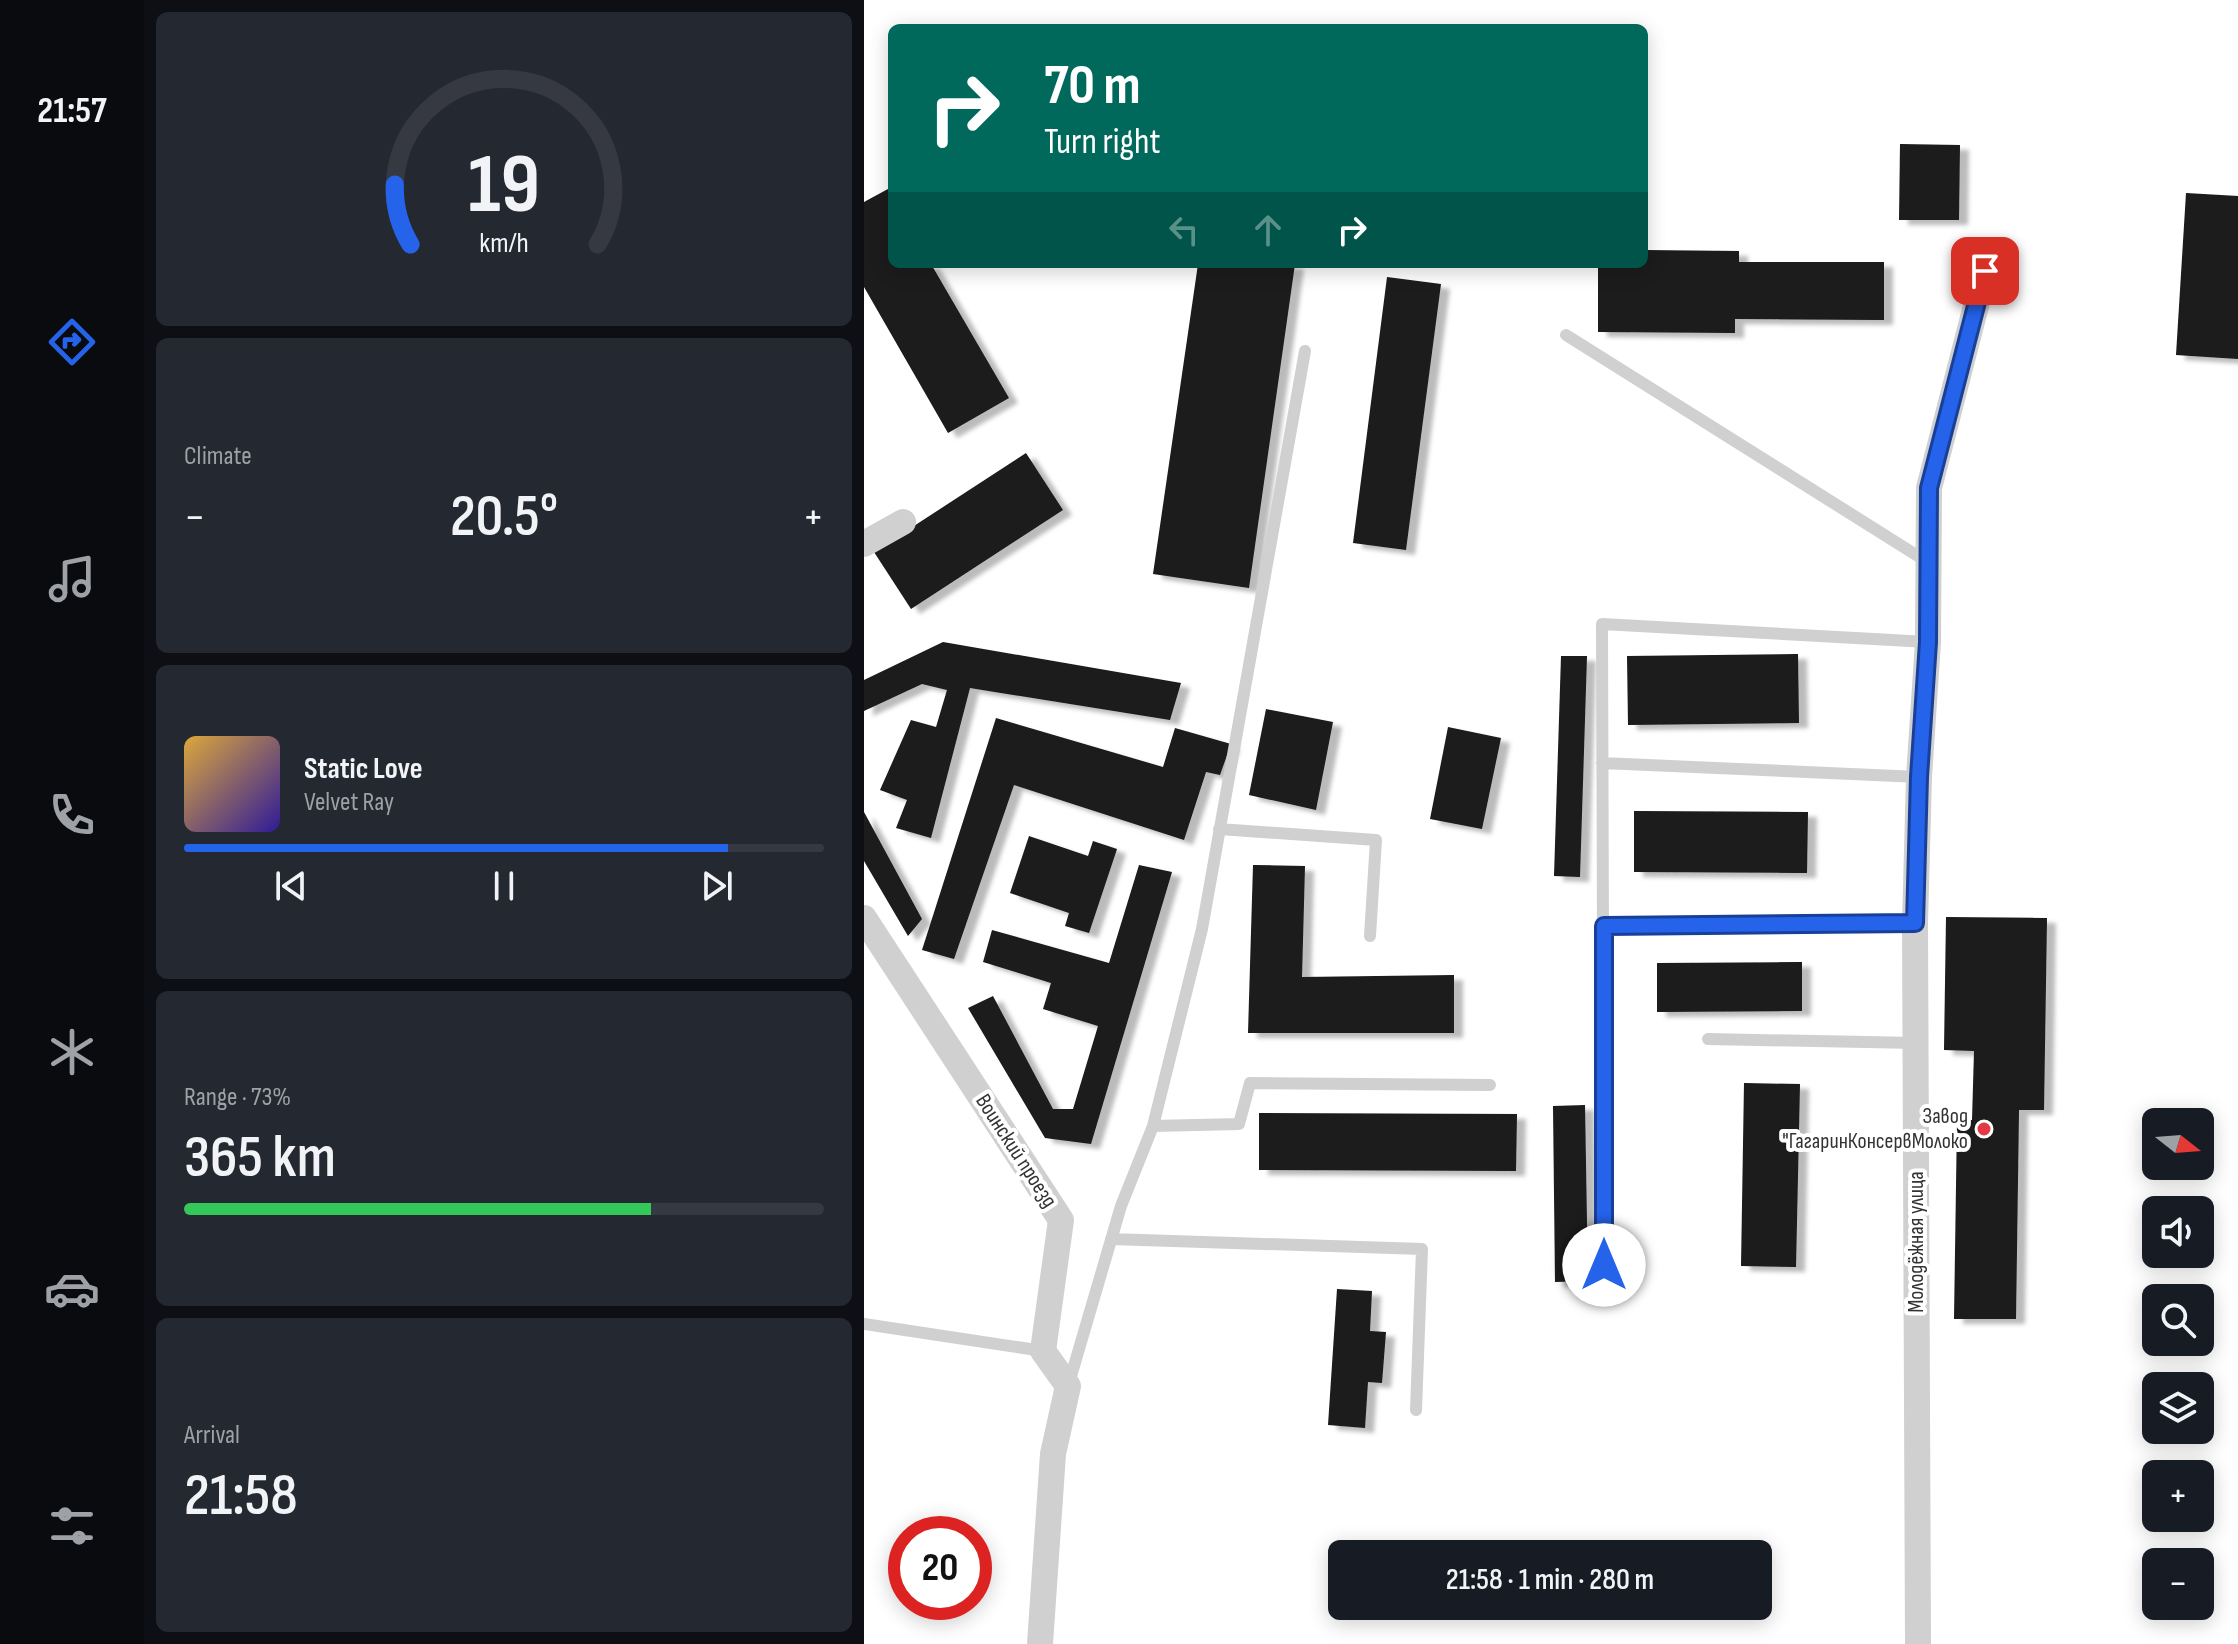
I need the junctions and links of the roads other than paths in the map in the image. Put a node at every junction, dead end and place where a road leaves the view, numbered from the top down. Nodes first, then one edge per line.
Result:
1 (1985, 271) dead end
2 (1566, 335) dead end
3 (1305, 351) dead end
4 (903, 522) dead end
5 (864, 544) edge
6 (1929, 563) junction
7 (1928, 642) junction
8 (1602, 763) junction
9 (1919, 777) junction
10 (1219, 829) junction
11 (864, 918) edge
12 (1915, 923) junction
13 (1604, 926) junction
14 (1370, 936) dead end
15 (1708, 1039) dead end
16 (1916, 1043) junction
17 (1490, 1085) dead end
18 (1153, 1126) junction
19 (1111, 1239) junction
20 (1604, 1265) dead end
21 (864, 1324) edge
22 (1043, 1351) junction
23 (1068, 1386) junction
24 (1416, 1410) dead end
25 (1040, 1644) edge
26 (1918, 1644) edge

1 - 6 street, Молодёжная улица
2 - 6 lane
3 - 10 lane
4 - 5 street
6 - 7 street, Молодёжная улица
7 - 8 lane
7 - 9 street, Молодёжная улица
8 - 9 lane
8 - 13 lane
9 - 12 street, Молодёжная улица
10 - 14 lane
10 - 18 lane
11 - 22 street, Воинский проезд
12 - 13 lane
12 - 16 street, Молодёжная улица
13 - 20 lane
15 - 16 lane
16 - 26 street, Молодёжная улица
17 - 18 lane
18 - 19 lane
19 - 23 lane
19 - 24 lane
21 - 22 lane
22 - 23 street
23 - 25 street

